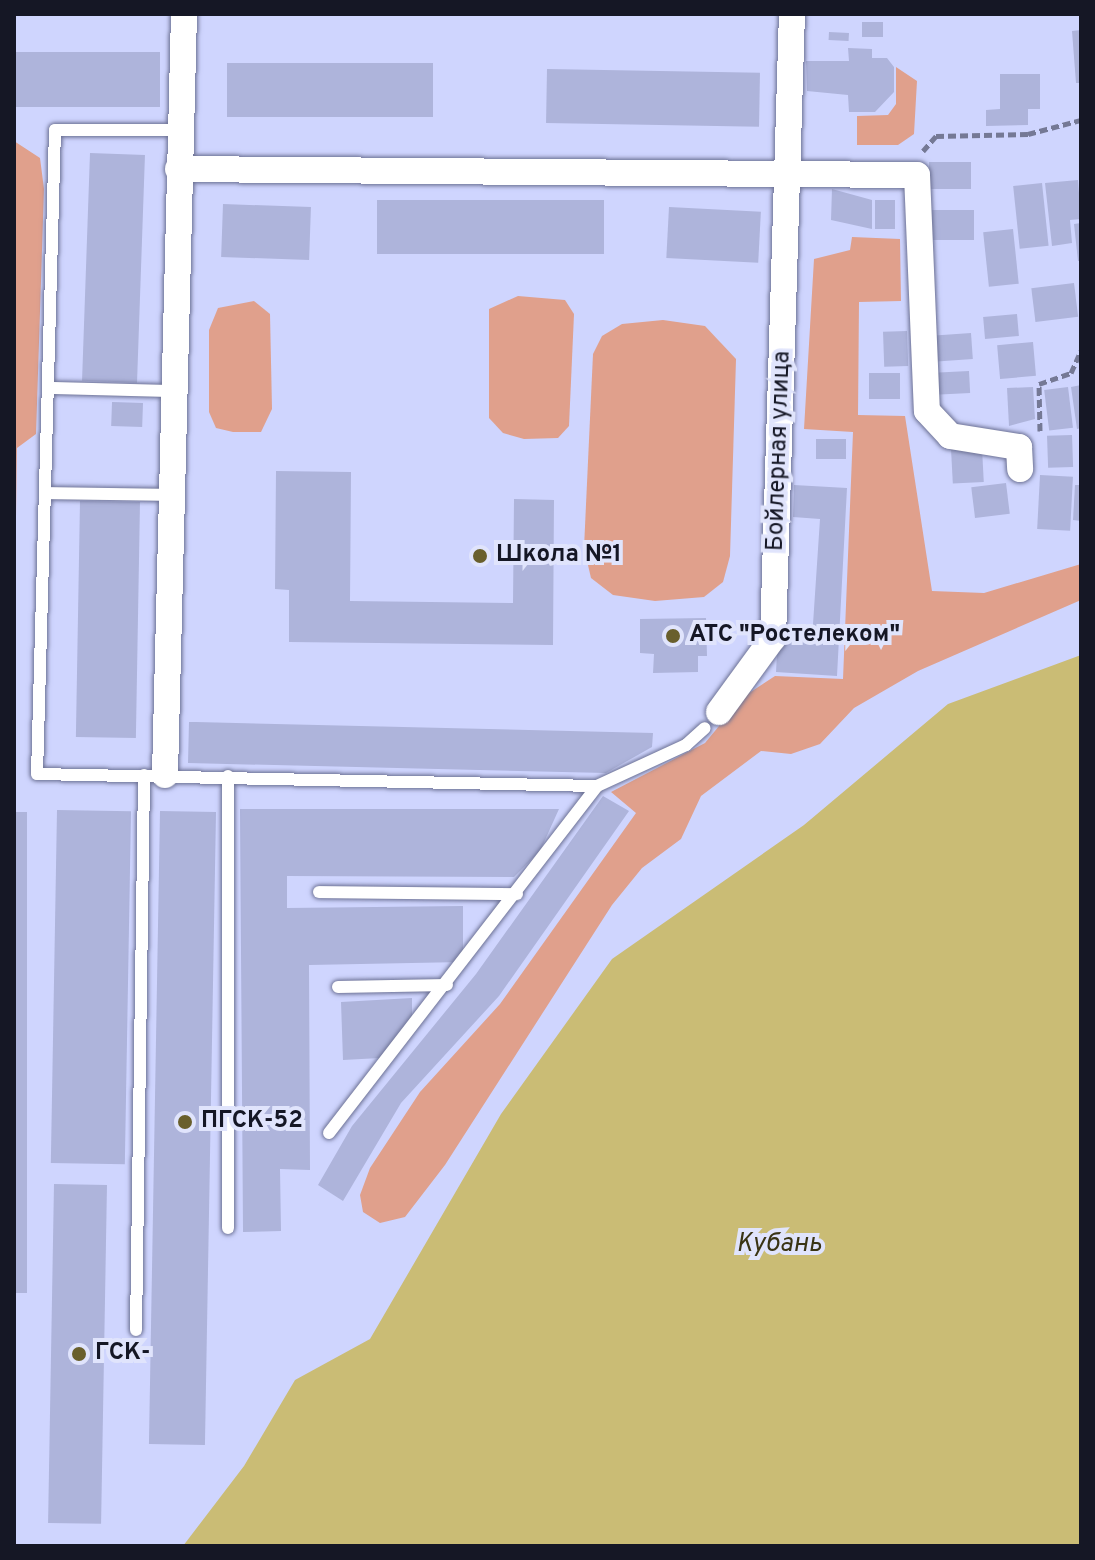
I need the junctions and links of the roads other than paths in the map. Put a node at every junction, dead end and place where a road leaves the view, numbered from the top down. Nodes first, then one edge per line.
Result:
1 (184, 14) edge
2 (792, 14) edge
3 (180, 130) junction
4 (178, 169) junction
5 (790, 173) junction
6 (50, 388) junction
7 (173, 391) junction
8 (1020, 458) road end
9 (47, 493) junction
10 (171, 495) junction
11 (712, 720) joint
12 (154, 775) junction
13 (228, 776) junction
14 (597, 786) junction
15 (319, 892) dead end
16 (517, 894) junction
17 (447, 985) junction
18 (338, 987) dead end
19 (329, 1133) dead end
20 (228, 1228) dead end
21 (136, 1330) dead end

1 - 3 street
2 - 5 street, Бойлерная улица
3 - 4 street
3 - 6 lane
4 - 5 street
4 - 7 street
5 - 8 street
5 - 11 street, Бойлерная улица
6 - 7 lane
6 - 9 lane
7 - 10 street
9 - 10 lane
9 - 12 lane
10 - 12 street
11 - 14 lane
12 - 13 lane
12 - 21 lane
13 - 14 lane
13 - 20 lane
14 - 16 lane
15 - 16 lane
16 - 17 lane
17 - 18 lane
17 - 19 lane

